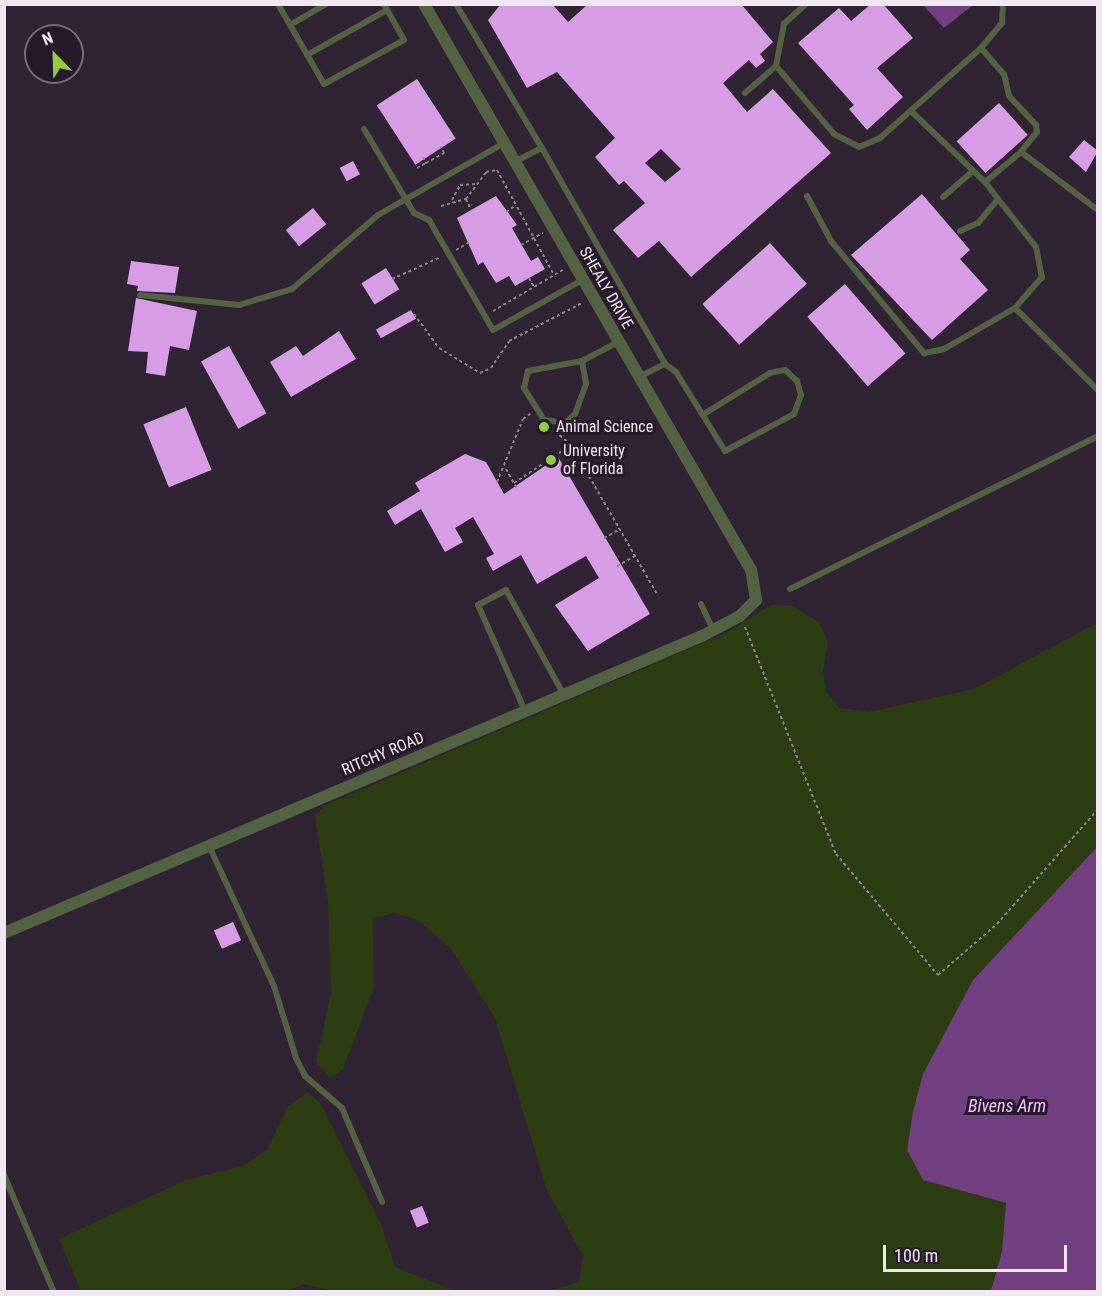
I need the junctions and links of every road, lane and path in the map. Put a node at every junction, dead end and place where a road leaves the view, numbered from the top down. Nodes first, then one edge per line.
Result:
1 (278, 4) edge
2 (326, 4) edge
3 (424, 4) edge
4 (456, 4) edge
5 (806, 4) edge
6 (1003, 4) edge
7 (385, 7) edge
8 (290, 25) junction
9 (981, 48) junction
10 (307, 55) junction
11 (776, 66) junction
12 (745, 93) dead end
13 (911, 111) junction
14 (364, 129) dead end
15 (504, 142) junction
16 (441, 147) dead end
17 (542, 148) junction
18 (1021, 152) junction
19 (423, 157) dead end
20 (515, 162) junction
21 (426, 163) junction
22 (417, 168) dead end
23 (971, 173) junction
24 (985, 182) junction
25 (477, 184) junction
26 (807, 196) dead end
27 (943, 197) dead end
28 (405, 199) junction
29 (466, 199) junction
30 (998, 199) junction
31 (452, 200) junction
32 (441, 206) dead end
33 (515, 206) junction
34 (471, 210) dead end
35 (1098, 210) edge
36 (506, 212) dead end
37 (960, 231) dead end
38 (545, 232) dead end
39 (533, 238) junction
40 (471, 242) dead end
41 (521, 244) dead end
42 (454, 251) dead end
43 (441, 257) dead end
44 (566, 268) dead end
45 (554, 275) junction
46 (529, 278) dead end
47 (393, 279) dead end
48 (582, 280) junction
49 (534, 287) junction
50 (140, 295) dead end
51 (1015, 308) junction
52 (493, 311) dead end
53 (618, 342) junction
54 (582, 361) junction
55 (665, 364) junction
56 (639, 378) junction
57 (1098, 390) edge
58 (527, 406) dead end
59 (531, 414) junction
60 (705, 414) junction
61 (571, 420) junction
62 (536, 422) dead end
63 (583, 429) dead end
64 (549, 430) dead end
65 (1098, 436) edge
66 (570, 445) junction
67 (506, 469) junction
68 (497, 482) dead end
69 (620, 529) junction
70 (604, 538) dead end
71 (635, 556) junction
72 (617, 566) dead end
73 (757, 588) joint
74 (790, 589) dead end
75 (657, 594) dead end
76 (701, 604) dead end
77 (740, 616) junction
78 (713, 630) junction
79 (564, 695) junction
80 (525, 712) junction
81 (1098, 809) edge
82 (209, 846) junction
83 (4, 933) edge
84 (4, 1175) edge
85 (382, 1202) dead end
86 (54, 1292) edge

1 - 8 lane
2 - 8 lane
3 - 15 street, SHEALY DRIVE
4 - 17 lane
5 - 11 lane
6 - 9 lane
7 - 10 lane
7 - 10 lane
8 - 10 lane
9 - 13 lane
9 - 18 lane
11 - 12 lane
11 - 13 lane
13 - 23 lane
14 - 28 lane
15 - 20 street, SHEALY DRIVE
15 - 28 lane
16 - 21 path
17 - 20 lane
17 - 55 lane
18 - 24 lane
18 - 35 lane
19 - 21 path
20 - 48 street, SHEALY DRIVE
21 - 22 path
23 - 24 lane
23 - 27 lane
24 - 30 lane
25 - 29 path
25 - 31 path
25 - 33 path
26 - 51 lane
28 - 48 lane
28 - 50 lane
29 - 31 path
29 - 34 path
30 - 37 lane
30 - 51 lane
31 - 32 path
33 - 36 path
33 - 39 path
38 - 39 path
39 - 41 path
39 - 45 path
40 - 42 path
43 - 47 path
44 - 45 path
45 - 49 path
46 - 49 path
48 - 53 street, SHEALY DRIVE
49 - 52 path
51 - 57 lane
53 - 54 lane
53 - 56 street, SHEALY DRIVE
54 - 61 lane
54 - 61 lane
55 - 56 lane
55 - 60 lane
56 - 73 street, SHEALY DRIVE
58 - 59 path
59 - 62 path
59 - 67 path
60 - 60 lane
61 - 63 lane
64 - 66 path
65 - 74 lane
66 - 67 path
66 - 69 path
67 - 68 path
69 - 70 path
69 - 71 path
71 - 72 path
71 - 75 path
73 - 77 street, RITCHY ROAD
76 - 78 lane
77 - 78 street, RITCHY ROAD
77 - 81 path
78 - 79 street, RITCHY ROAD
79 - 80 street, RITCHY ROAD
79 - 80 lane
80 - 82 street, RITCHY ROAD
82 - 83 street, RITCHY ROAD
82 - 85 lane
84 - 86 lane

